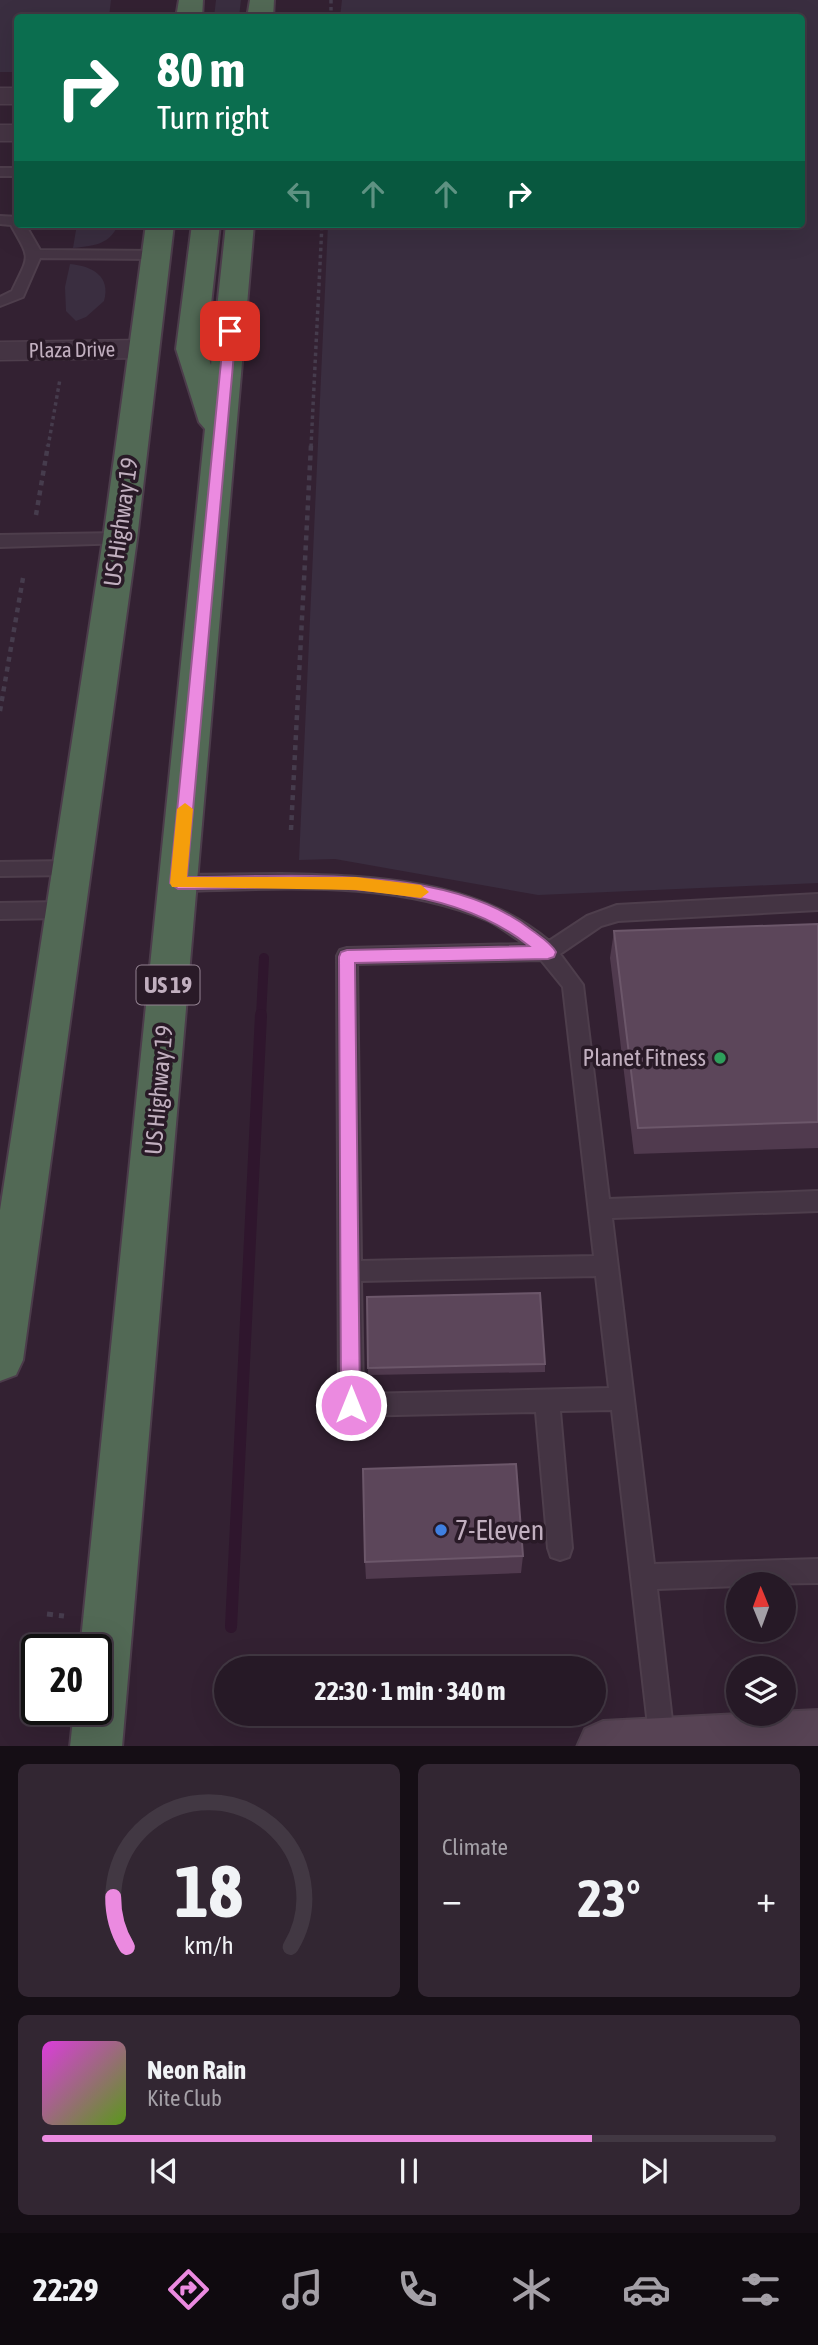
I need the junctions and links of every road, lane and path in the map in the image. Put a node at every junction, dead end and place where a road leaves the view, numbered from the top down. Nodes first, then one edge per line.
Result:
1 (20, 228) edge
2 (206, 228) edge
3 (240, 228) edge
4 (322, 228) edge
5 (158, 239) edge
6 (34, 254) junction
7 (0, 294) edge
8 (18, 294) junction
9 (0, 302) edge
10 (144, 349) junction
11 (0, 353) edge
12 (62, 368) dead end
13 (220, 438) junction
14 (34, 526) dead end
15 (120, 539) junction
16 (0, 541) edge
17 (23, 578) dead end
18 (0, 711) edge
19 (291, 830) dead end
20 (71, 868) junction
21 (0, 869) edge
22 (178, 883) junction
23 (818, 902) edge
24 (65, 910) junction
25 (0, 911) edge
26 (548, 952) junction
27 (818, 1201) edge
28 (600, 1209) junction
29 (607, 1266) junction
30 (350, 1271) junction
31 (2, 1337) edge
32 (623, 1399) junction
33 (547, 1401) junction
34 (560, 1548) dead end
35 (818, 1571) edge
36 (644, 1577) junction
37 (47, 1614) dead end
38 (72, 1617) dead end
39 (818, 1736) edge
40 (663, 1744) junction
41 (96, 1746) edge
42 (603, 1746) edge

1 - 6 lane
2 - 13 highway
3 - 13 highway, US Highway 19 / US 19
4 - 19 path
5 - 6 lane
5 - 10 highway, US Highway 19
6 - 8 lane
7 - 8 lane
8 - 9 lane
10 - 11 street, Plaza Drive
10 - 15 highway, US Highway 19
12 - 14 path
13 - 22 highway, US Highway 19 / US 19
15 - 16 lane
15 - 20 highway, US Highway 19
17 - 18 path
20 - 21 lane
20 - 24 highway, US Highway 19
22 - 26 lane
22 - 41 highway, US Highway 19 / US 19
23 - 26 lane
24 - 25 lane
24 - 31 highway, US Highway 19
26 - 28 lane
26 - 30 lane
27 - 28 lane
28 - 29 lane
29 - 30 lane
29 - 32 lane
30 - 33 lane
32 - 33 lane
32 - 36 lane
33 - 34 lane
35 - 36 lane
36 - 40 lane
37 - 38 path
39 - 40 street
40 - 42 street

